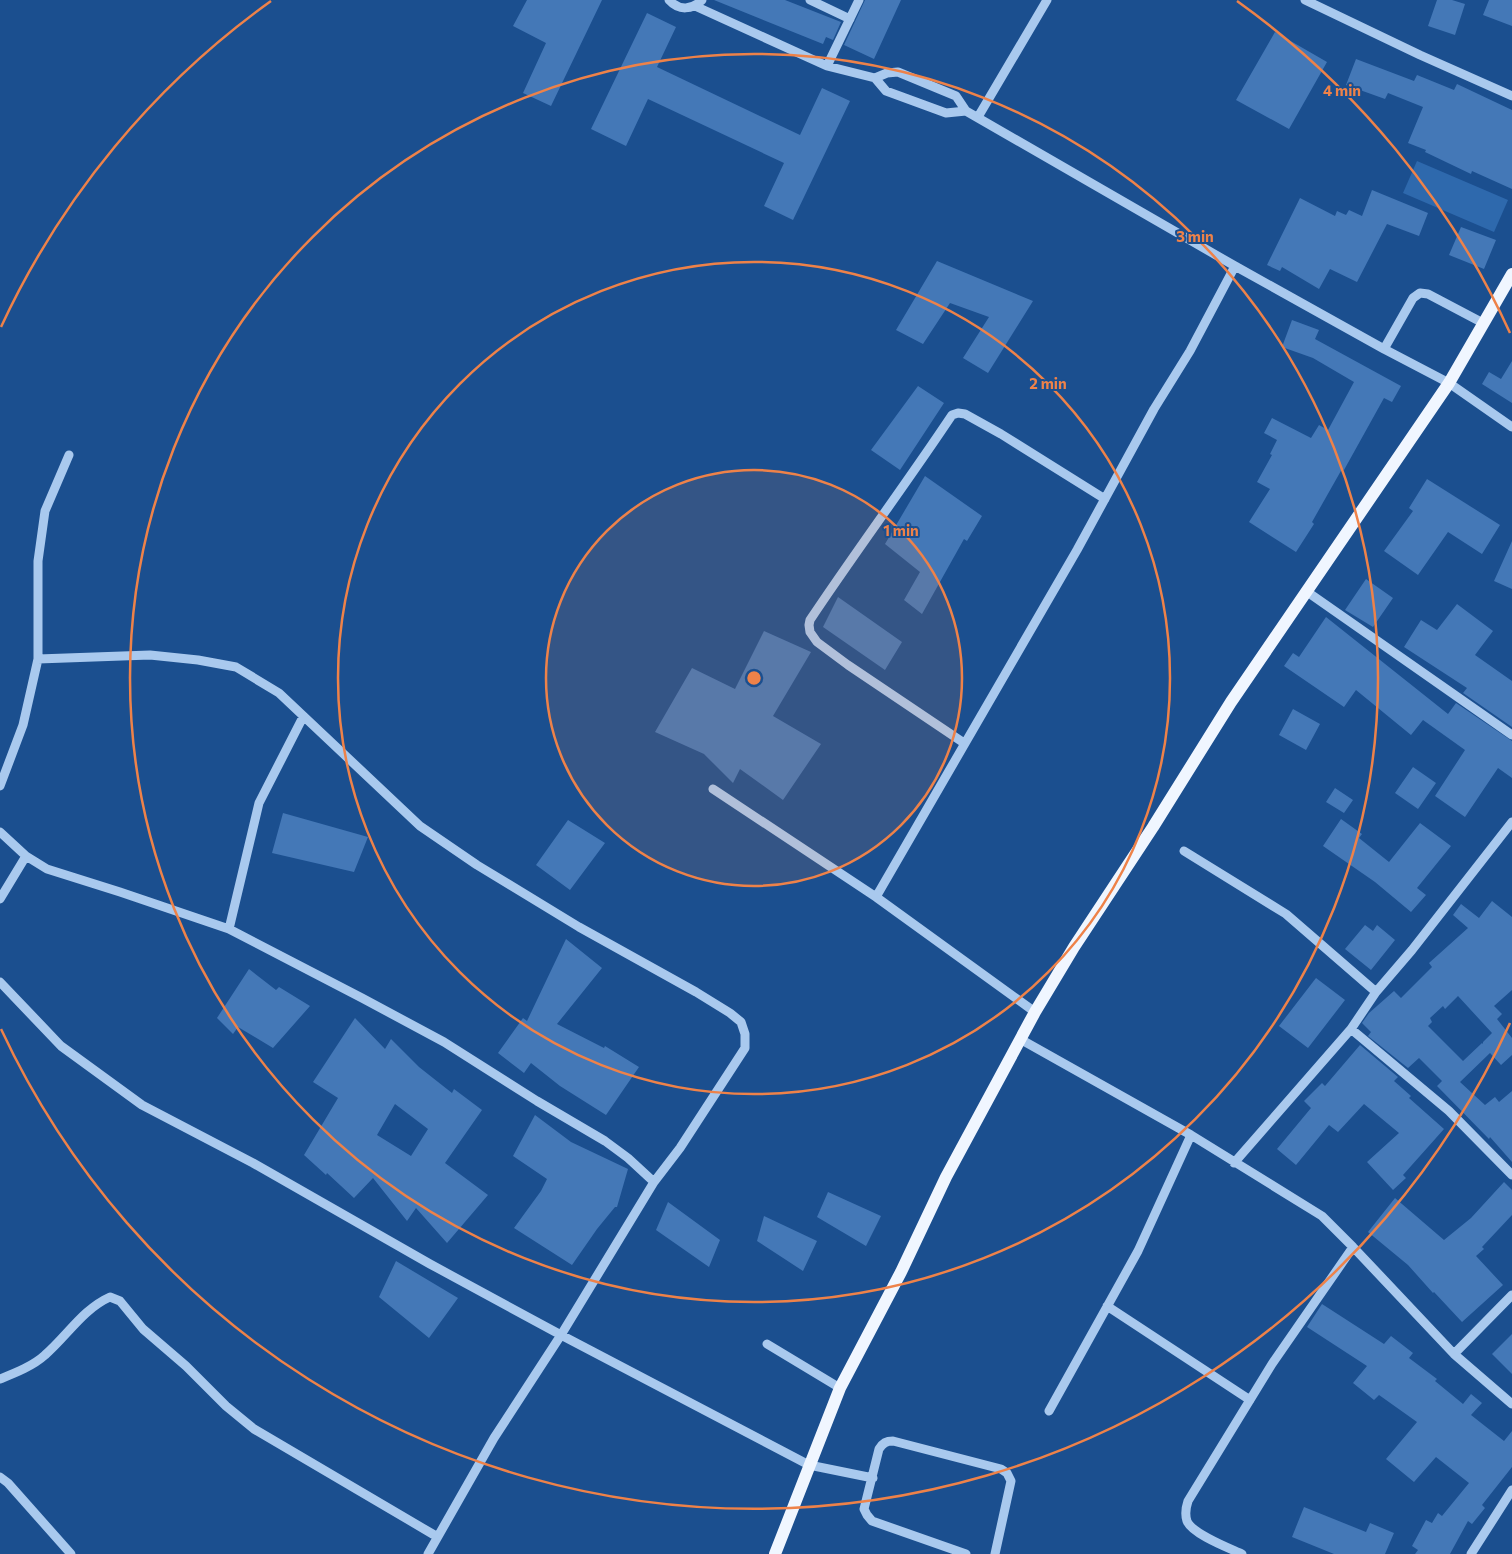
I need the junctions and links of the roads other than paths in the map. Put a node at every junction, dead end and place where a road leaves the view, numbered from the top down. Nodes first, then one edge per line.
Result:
1 (669, 0) edge
2 (810, 0) edge
3 (858, 0) edge
4 (1046, 0) edge
5 (1306, 0) edge
6 (699, 3) edge
7 (850, 19) junction
8 (827, 66) junction
9 (876, 78) junction
10 (1512, 96) edge
11 (966, 110) junction
12 (978, 117) junction
13 (1235, 266) junction
14 (1512, 274) edge
15 (1483, 323) junction
16 (1384, 349) junction
17 (1448, 383) junction
18 (1512, 427) edge
19 (68, 455) dead end
20 (1105, 499) junction
21 (1306, 591) junction
22 (38, 659) junction
23 (303, 717) junction
24 (1512, 735) edge
25 (964, 743) junction
26 (0, 786) edge
27 (713, 789) dead end
28 (1512, 822) edge
29 (0, 832) edge
30 (1184, 851) dead end
31 (26, 856) junction
32 (876, 897) junction
33 (0, 899) edge
34 (229, 930) junction
35 (0, 982) edge
36 (1376, 992) junction
37 (1035, 1012) junction
38 (1351, 1029) junction
39 (1020, 1039) junction
40 (1190, 1135) junction
41 (1234, 1163) junction
42 (1512, 1175) edge
43 (654, 1182) junction
44 (1353, 1247) junction
45 (1512, 1295) edge
46 (1107, 1306) junction
47 (561, 1335) junction
48 (767, 1344) dead end
49 (1454, 1354) junction
50 (0, 1379) edge
51 (840, 1388) junction
52 (1250, 1400) junction
53 (1512, 1404) edge
54 (1049, 1411) dead end
55 (809, 1464) junction
56 (0, 1477) edge
57 (873, 1478) junction
58 (1512, 1490) edge
59 (436, 1536) junction
60 (71, 1554) edge
61 (428, 1554) edge
62 (776, 1554) edge
63 (966, 1554) edge
64 (995, 1554) edge
65 (1242, 1554) edge
66 (1472, 1554) edge

1 - 6 street
2 - 7 street
3 - 7 street
4 - 12 street
5 - 10 street
6 - 8 street
7 - 8 street
8 - 9 street
9 - 11 street
9 - 11 street
11 - 12 street
12 - 13 street
13 - 16 street
13 - 20 street
14 - 15 main road
15 - 16 street
15 - 17 main road
16 - 17 street
17 - 18 street
17 - 21 main road
19 - 22 street
20 - 25 street
20 - 25 street
21 - 24 street
21 - 37 main road
22 - 23 street
22 - 26 street
23 - 34 street
23 - 43 street
25 - 32 street
27 - 32 street
28 - 36 street
29 - 31 street
30 - 36 street
31 - 33 street
31 - 34 street
32 - 37 street
34 - 43 street
35 - 47 street
36 - 38 street
37 - 39 main road
38 - 41 street
38 - 42 street
39 - 40 street
39 - 51 main road
40 - 41 street
40 - 46 street
41 - 44 street
43 - 47 street
44 - 49 street
44 - 52 street
45 - 49 street
46 - 52 street
46 - 54 street
47 - 55 street
47 - 59 street
48 - 51 street
49 - 53 street
50 - 59 street
51 - 55 main road
52 - 65 street
55 - 57 street
55 - 62 main road
56 - 60 street
57 - 63 street
57 - 64 street
58 - 66 street
59 - 61 street

